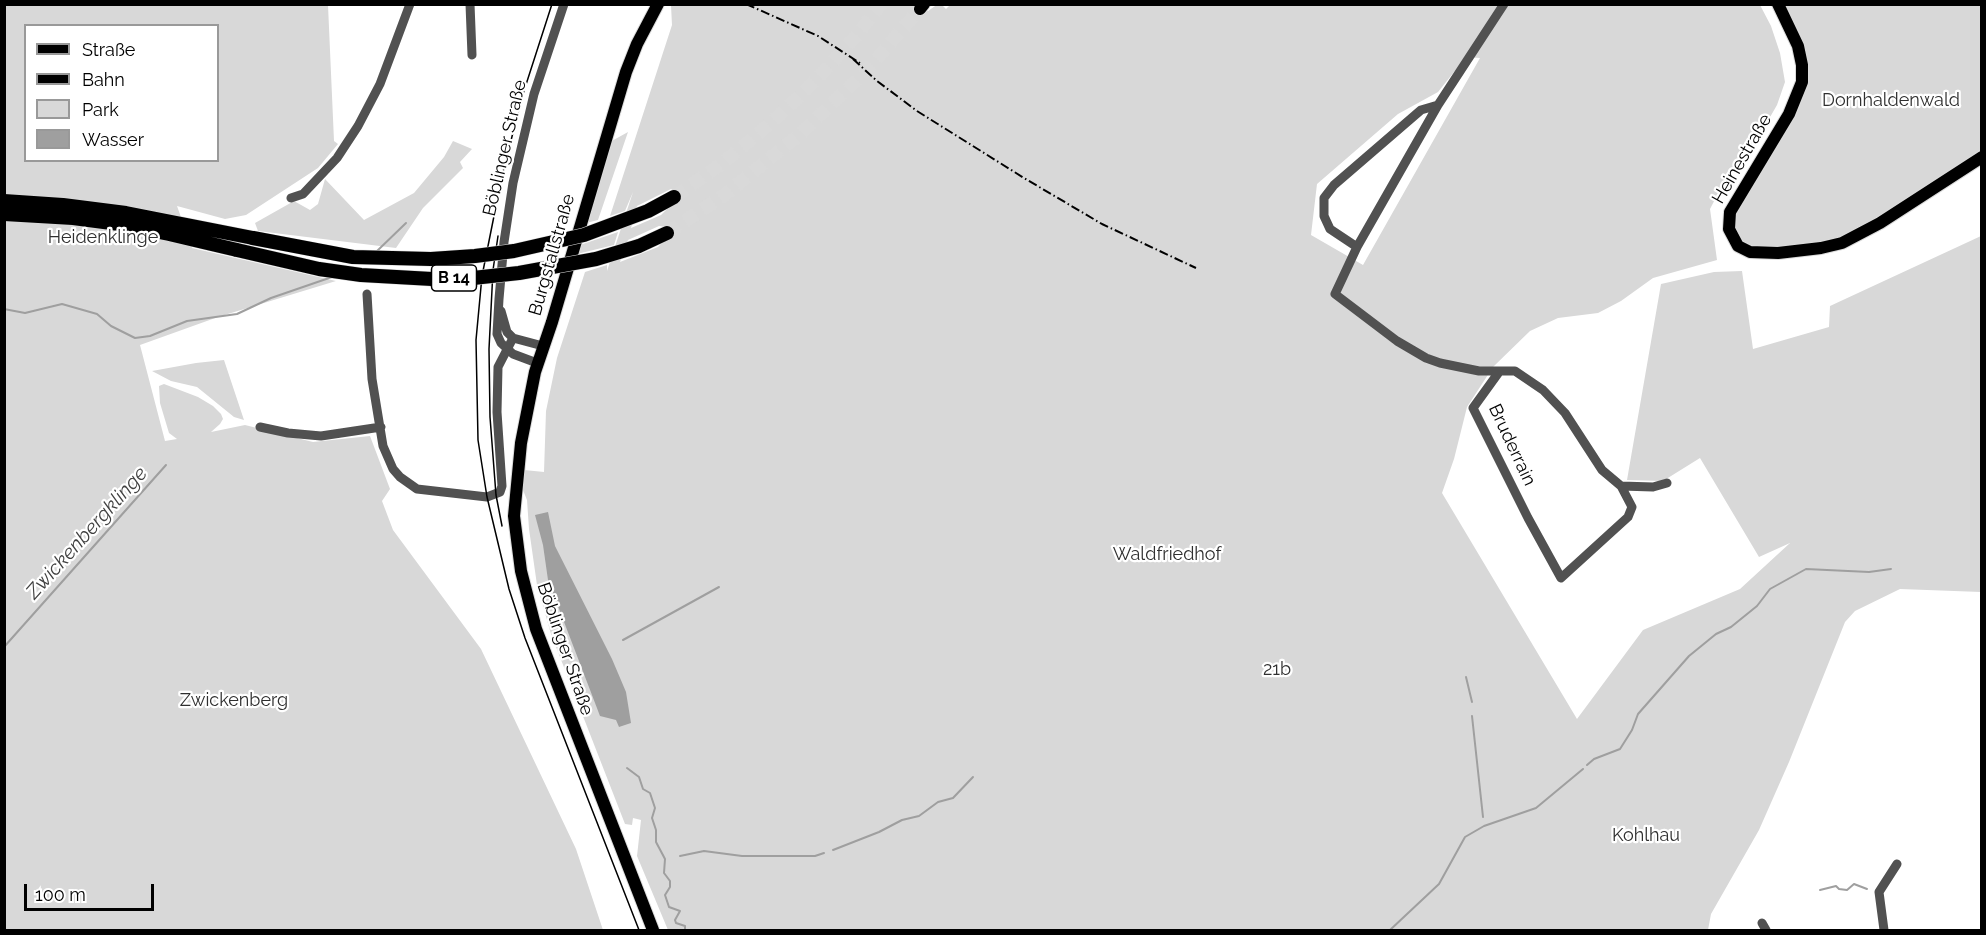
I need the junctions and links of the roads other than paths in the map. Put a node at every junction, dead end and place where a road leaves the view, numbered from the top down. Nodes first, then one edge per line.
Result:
1 (410, 4) edge
2 (470, 4) edge
3 (564, 4) edge
4 (650, 4) edge
5 (658, 4) edge
6 (1504, 4) edge
7 (1778, 4) edge
8 (637, 44) junction
9 (472, 55) dead end
10 (1438, 105) junction
11 (1982, 157) edge
12 (674, 197) tunnel mouth
13 (291, 198) dead end
14 (4, 201) edge
15 (4, 214) edge
16 (667, 233) tunnel mouth
17 (1356, 247) junction
18 (367, 294) dead end
19 (499, 303) junction
20 (513, 338) junction
21 (543, 346) junction
22 (506, 349) junction
23 (537, 363) junction
24 (1499, 372) junction
25 (260, 427) dead end
26 (381, 427) junction
27 (518, 480) junction
28 (1667, 483) dead end
29 (1621, 486) junction
30 (1897, 864) dead end
31 (653, 930) edge
32 (659, 930) edge
33 (1884, 930) edge

1 - 13 street
2 - 9 street
3 - 19 street, Böblinger Straße
4 - 8 main road, Burgstallstraße
5 - 8 main road, Burgstallstraße
6 - 10 street
7 - 11 main road, Heinestraße
8 - 21 main road, Burgstallstraße
10 - 17 street
10 - 17 street
12 - 14 highway, B 14, bridge
15 - 16 highway, B 14, bridge
17 - 24 street
18 - 26 street
19 - 20 street, Böblinger Straße
19 - 22 street, Böblinger Straße
20 - 21 street
20 - 22 street
21 - 23 main road, Burgstallstraße
22 - 23 street
22 - 26 street
23 - 27 main road, Burgstallstraße
24 - 29 street, Bruderrain
24 - 29 street, Bruderrain
25 - 26 street
27 - 31 main road, Böblinger Straße
27 - 32 main road, Böblinger Straße
28 - 29 street
30 - 33 street

